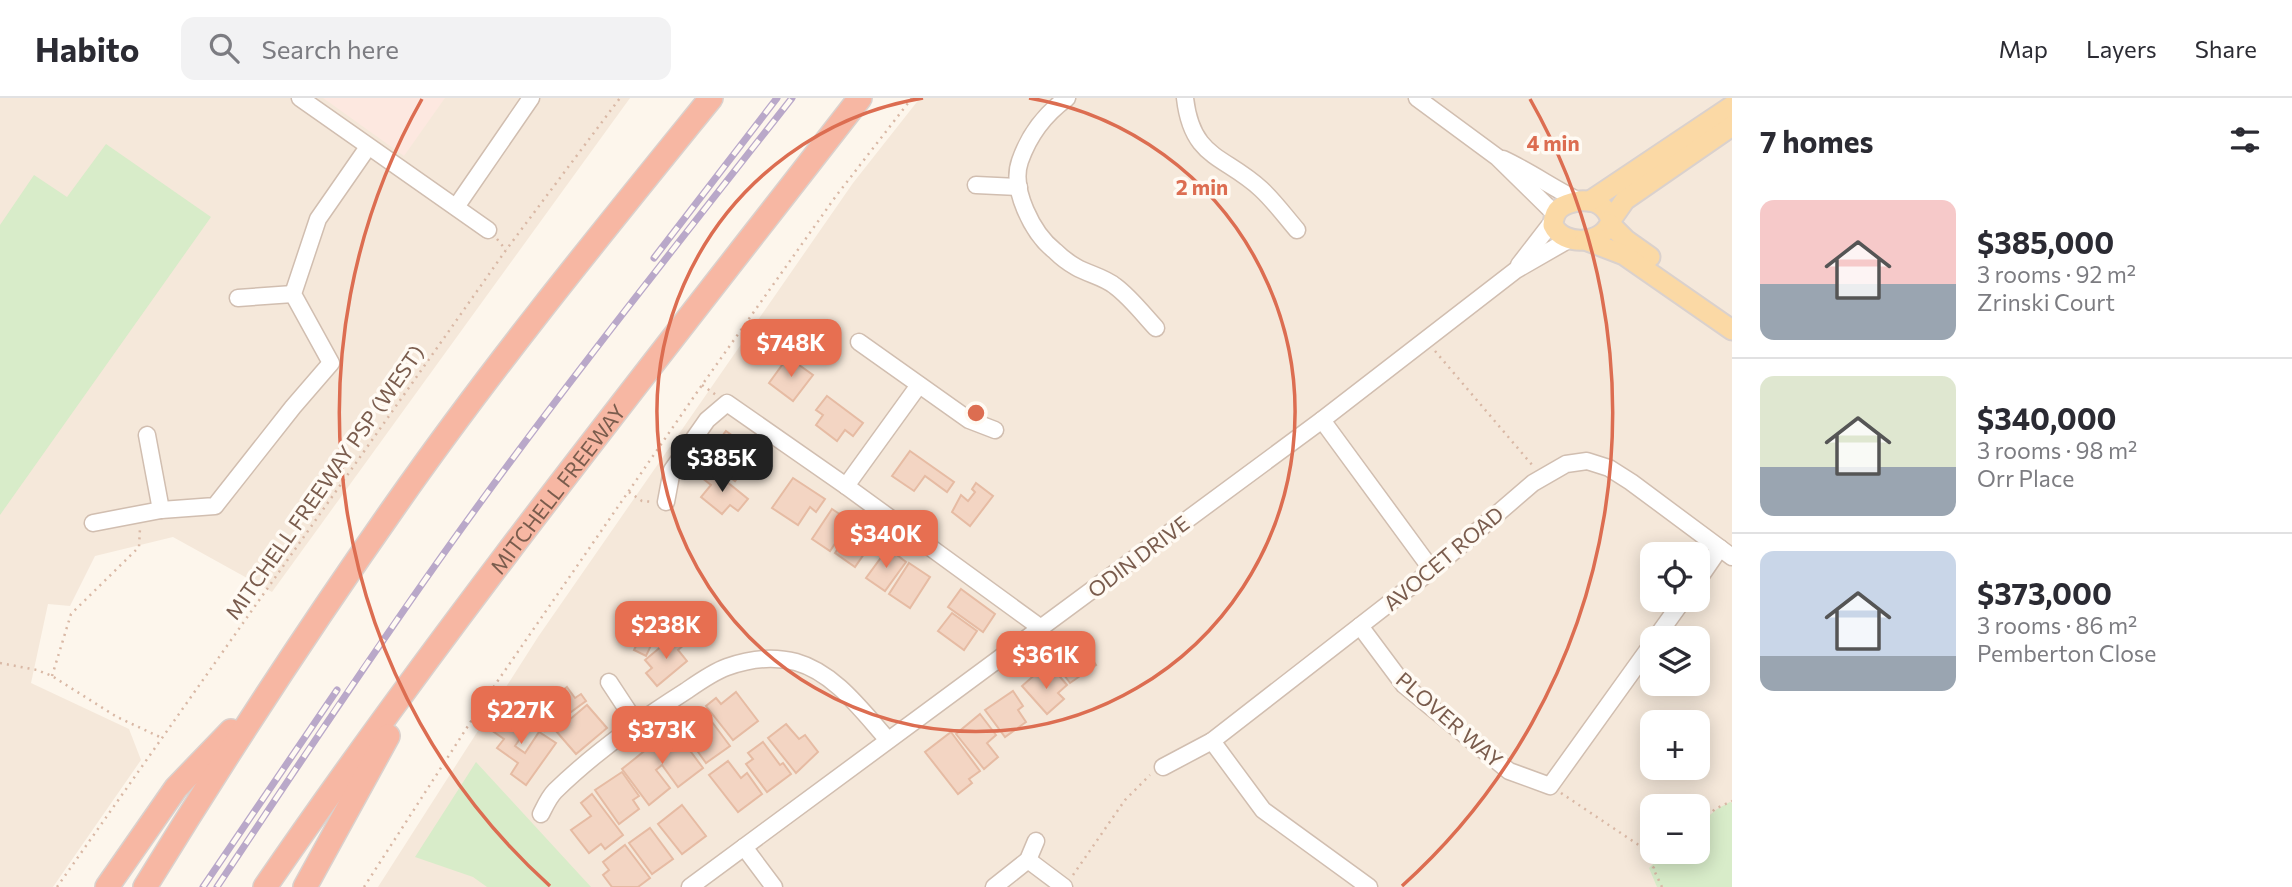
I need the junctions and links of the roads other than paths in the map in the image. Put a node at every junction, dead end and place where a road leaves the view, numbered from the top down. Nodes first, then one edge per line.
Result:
1 (300, 98) edge
2 (531, 98) edge
3 (711, 98) edge
4 (860, 98) edge
5 (1067, 98) edge
6 (1185, 98) edge
7 (1417, 98) edge
8 (1732, 106) edge
9 (1732, 126) edge
10 (368, 147) junction
11 (1497, 157) junction
12 (976, 185) dead end
13 (1019, 187) junction
14 (1584, 201) junction
15 (456, 206) junction
16 (1554, 217) junction
17 (1610, 222) junction
18 (488, 230) dead end
19 (1297, 230) dead end
20 (1578, 240) junction
21 (1516, 270) junction
22 (293, 294) junction
23 (238, 298) dead end
24 (1732, 315) edge
25 (1156, 328) dead end
26 (1732, 330) edge
27 (859, 342) dead end
28 (919, 385) junction
29 (1322, 420) junction
30 (995, 430) dead end
31 (147, 435) dead end
32 (846, 486) junction
33 (666, 500) road end
34 (162, 510) junction
35 (93, 523) dead end
36 (1726, 553) edge
37 (1710, 568) edge
38 (1432, 570) junction
39 (1360, 626) junction
40 (1041, 628) junction
41 (435, 650) junction
42 (1640, 661) edge
43 (609, 682) dead end
44 (265, 697) junction
45 (636, 723) junction
46 (888, 740) junction
47 (1212, 741) junction
48 (1163, 767) road end
49 (541, 814) dead end
50 (1036, 841) dead end
51 (744, 847) junction
52 (1028, 860) junction
53 (1067, 884) edge
54 (107, 887) edge
55 (145, 887) edge
56 (265, 887) edge
57 (305, 887) edge
58 (690, 887) edge
59 (774, 887) edge
60 (993, 887) edge
61 (1369, 887) edge

1 - 10 street
2 - 15 street
3 - 44 highway
4 - 41 highway, MITCHELL FREEWAY
5 - 13 street
6 - 19 street
7 - 11 street
8 - 14 main road, ODIN DRIVE
9 - 17 main road, ODIN DRIVE
10 - 15 street
10 - 22 street
11 - 14 street
11 - 16 street
12 - 13 street
13 - 25 street
14 - 16 main road, ODIN DRIVE
14 - 17 main road
15 - 18 street
16 - 20 main road
16 - 21 street, ODIN DRIVE
17 - 20 main road, ODIN DRIVE
17 - 24 main road
20 - 21 street, ODIN DRIVE
20 - 26 main road
21 - 29 street, ODIN DRIVE
22 - 23 street
22 - 34 street
27 - 28 street
28 - 30 street
28 - 32 street
29 - 38 street
29 - 40 street, ODIN DRIVE
31 - 34 street
32 - 33 street
32 - 40 street
34 - 35 street
36 - 37 street
36 - 38 street, AVOCET ROAD
38 - 39 street, AVOCET ROAD
39 - 42 street, PLOVER WAY
39 - 47 street, AVOCET ROAD
40 - 46 street, ODIN DRIVE
41 - 56 highway, MITCHELL FREEWAY
41 - 57 highway
43 - 45 street
44 - 54 highway
44 - 55 highway
45 - 46 street
45 - 49 street
46 - 51 street, ODIN DRIVE
47 - 48 street, AVOCET ROAD
47 - 61 street
50 - 52 street
51 - 58 street, ODIN DRIVE
51 - 59 street
52 - 53 street
52 - 60 street

